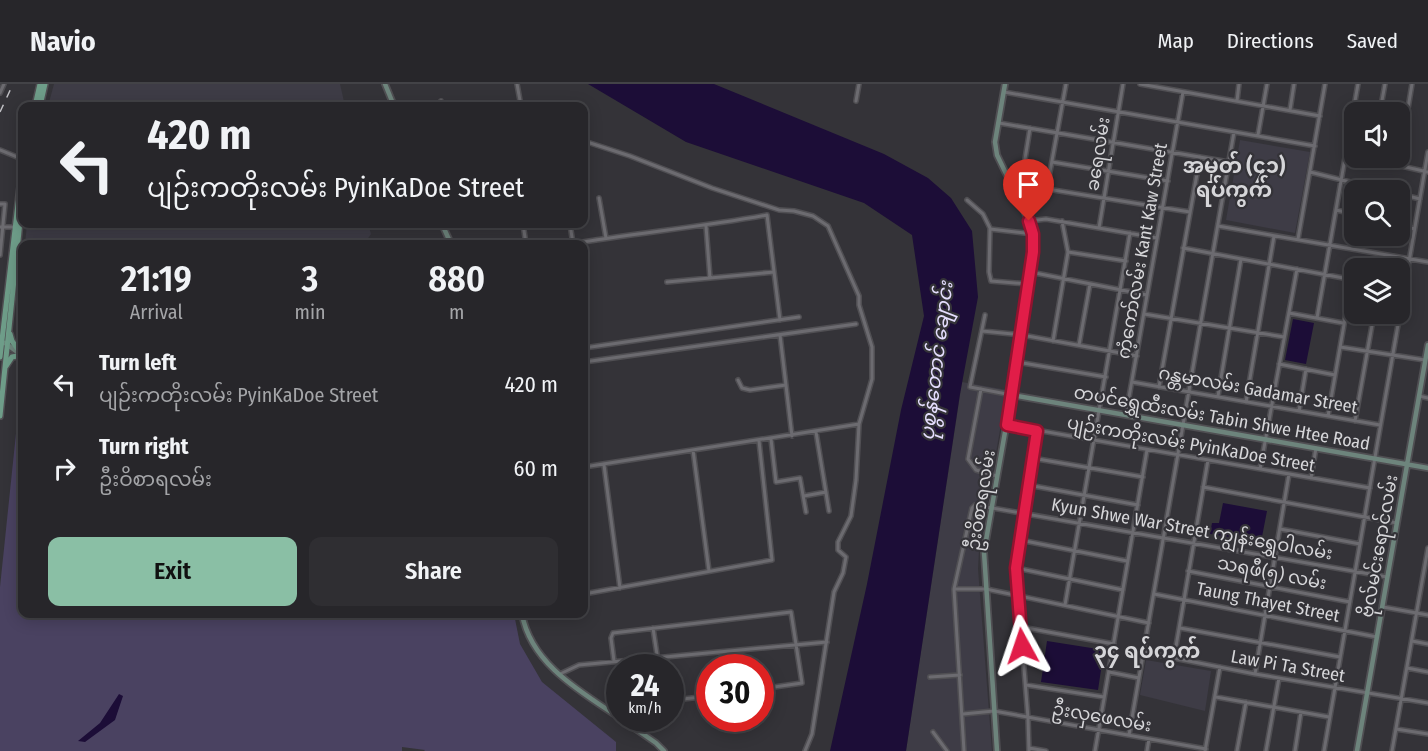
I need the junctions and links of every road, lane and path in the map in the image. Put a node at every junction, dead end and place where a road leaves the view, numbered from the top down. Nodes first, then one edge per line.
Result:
1 (4, 84) edge
2 (40, 84) edge
3 (45, 84) edge
4 (385, 84) edge
5 (517, 84) edge
6 (859, 84) edge
7 (1005, 84) edge
8 (1066, 84) edge
9 (1123, 84) edge
10 (1140, 84) edge
11 (1239, 84) edge
12 (1267, 84) edge
13 (1294, 84) edge
14 (1325, 84) edge
15 (1358, 84) edge
16 (1385, 84) edge
17 (1412, 84) edge
18 (1004, 92) junction
19 (1184, 92) junction
20 (0, 93) edge
21 (856, 101) dead end
22 (1237, 101) junction
23 (36, 102) edge
24 (41, 102) edge
25 (392, 102) edge
26 (520, 102) edge
27 (1355, 102) edge
28 (1382, 102) edge
29 (1409, 102) edge
30 (1063, 103) junction
31 (1263, 106) junction
32 (1290, 110) junction
33 (1118, 112) junction
34 (1320, 116) junction
35 (1178, 122) junction
36 (999, 123) junction
37 (1030, 128) junction
38 (1234, 132) junction
39 (1057, 133) junction
40 (1258, 136) junction
41 (588, 142) edge
42 (1113, 142) junction
43 (1315, 146) junction
44 (0, 150) edge
45 (1174, 152) junction
46 (1428, 152) edge
47 (18, 157) edge
48 (1200, 157) junction
49 (1053, 162) junction
50 (1229, 162) junction
51 (1344, 164) edge
52 (1410, 168) edge
53 (1108, 171) junction
54 (1426, 171) edge
55 (1310, 172) junction
56 (1168, 181) junction
57 (1341, 181) junction
58 (1344, 182) edge
59 (1010, 183) junction
60 (1021, 184) junction
61 (1047, 188) junction
62 (1410, 196) edge
63 (600, 198) dead end
64 (1104, 198) junction
65 (1420, 199) junction
66 (967, 200) dead end
67 (0, 204) edge
68 (1163, 208) junction
69 (1336, 210) junction
70 (1190, 212) junction
71 (1344, 212) edge
72 (18, 216) edge
73 (1029, 221) junction
74 (1062, 221) junction
75 (18, 223) edge
76 (706, 226) junction
77 (1218, 226) junction
78 (2, 227) edge
79 (17, 228) junction
80 (1099, 228) junction
81 (1410, 228) edge
82 (990, 229) junction
83 (1414, 229) junction
84 (1130, 233) junction
85 (1033, 234) junction
86 (1274, 236) junction
87 (606, 238) junction
88 (1157, 238) junction
89 (1298, 239) junction
90 (588, 241) edge
91 (1330, 246) junction
92 (1183, 248) junction
93 (1068, 252) junction
94 (1213, 253) junction
95 (0, 255) edge
96 (1399, 258) edge
97 (1241, 259) junction
98 (1410, 260) joint
99 (1126, 261) junction
100 (1428, 262) edge
101 (1270, 264) junction
102 (1297, 269) junction
103 (774, 272) junction
104 (1030, 272) junction
105 (1324, 274) junction
106 (710, 278) junction
107 (1344, 278) edge
108 (1064, 279) junction
109 (667, 282) dead end
110 (1090, 284) junction
111 (1028, 285) junction
112 (1121, 290) junction
113 (0, 294) edge
114 (7, 295) junction
115 (1148, 295) junction
116 (1289, 313) junction
117 (1144, 314) junction
118 (985, 315) dead end
119 (799, 316) dead end
120 (1170, 318) junction
121 (1317, 318) junction
122 (780, 320) junction
123 (7, 323) junction
124 (1201, 323) junction
125 (1344, 323) joint
126 (856, 324) dead end
127 (1372, 324) edge
128 (1399, 324) edge
129 (0, 328) edge
130 (1230, 328) junction
131 (982, 331) junction
132 (1258, 333) junction
133 (780, 335) junction
134 (1022, 335) junction
135 (1284, 337) junction
136 (1053, 341) junction
137 (3, 342) edge
138 (1079, 345) junction
139 (1428, 345) edge
140 (588, 347) edge
141 (1340, 347) junction
142 (18, 349) edge
143 (1110, 351) junction
144 (1367, 351) junction
145 (18, 352) edge
146 (1393, 355) junction
147 (18, 356) edge
148 (1137, 356) junction
149 (0, 357) edge
150 (1425, 360) junction
151 (588, 361) edge
152 (1017, 362) junction
153 (1279, 364) junction
154 (1306, 369) junction
155 (4, 370) junction
156 (1335, 375) junction
157 (1106, 377) junction
158 (738, 380) dead end
159 (1132, 382) junction
160 (786, 385) junction
161 (1159, 387) junction
162 (981, 389) junction
163 (1189, 392) junction
164 (1012, 395) junction
165 (1419, 396) junction
166 (1218, 397) junction
167 (1428, 398) edge
168 (1246, 402) junction
169 (1272, 406) junction
170 (1100, 410) junction
171 (1299, 411) junction
172 (1126, 414) junction
173 (0, 416) edge
174 (1328, 416) junction
175 (1355, 420) junction
176 (859, 424) junction
177 (1007, 425) junction
178 (1183, 425) junction
179 (1380, 425) junction
180 (1037, 431) junction
181 (816, 432) junction
182 (792, 436) junction
183 (771, 439) junction
184 (1266, 439) junction
185 (759, 441) junction
186 (1095, 441) junction
187 (1316, 448) junction
188 (693, 450) junction
189 (1147, 450) junction
190 (1178, 455) junction
191 (1032, 458) junction
192 (1375, 458) junction
193 (1208, 460) junction
194 (1407, 464) junction
195 (604, 465) junction
196 (588, 467) edge
197 (1090, 468) junction
198 (1428, 468) edge
199 (1260, 469) junction
200 (1289, 474) junction
201 (998, 476) junction
202 (1143, 477) junction
203 (1311, 478) junction
204 (1028, 485) junction
205 (1203, 487) junction
206 (1370, 488) junction
207 (826, 492) junction
208 (1085, 495) junction
209 (803, 496) junction
210 (1284, 501) junction
211 (1138, 505) junction
212 (993, 507) junction
213 (829, 511) dead end
214 (806, 512) dead end
215 (1023, 512) junction
216 (1365, 516) junction
217 (1080, 522) junction
218 (1397, 523) junction
219 (1280, 529) junction
220 (1133, 532) junction
221 (1164, 537) junction
222 (1020, 540) junction
223 (1193, 543) junction
224 (1360, 544) junction
225 (1428, 548) edge
226 (1075, 551) junction
227 (1275, 557) junction
228 (1128, 561) junction
229 (1016, 568) junction
230 (709, 571) junction
231 (1188, 571) junction
232 (1355, 572) junction
233 (1387, 577) junction
234 (1070, 579) junction
235 (1421, 585) junction
236 (1428, 586) edge
237 (1270, 587) junction
238 (620, 588) junction
239 (954, 589) junction
240 (986, 589) junction
241 (1123, 590) junction
242 (588, 593) edge
243 (1154, 594) junction
244 (1018, 596) junction
245 (1184, 599) junction
246 (1350, 602) junction
247 (1065, 605) junction
248 (1382, 607) junction
249 (1417, 613) junction
250 (1265, 615) junction
251 (1428, 615) edge
252 (1118, 616) junction
253 (524, 618) edge
254 (1149, 622) junction
255 (1020, 627) junction
256 (653, 628) junction
257 (1179, 628) junction
258 (1345, 630) junction
259 (1377, 637) junction
260 (1412, 641) junction
261 (827, 642) junction
262 (1261, 643) junction
263 (795, 644) junction
264 (1114, 644) junction
265 (1428, 644) edge
266 (1143, 652) junction
267 (613, 654) edge
268 (657, 654) edge
269 (684, 654) edge
270 (1340, 657) junction
271 (1174, 658) junction
272 (606, 662) edge
273 (1220, 667) junction
274 (1407, 668) junction
275 (1109, 672) junction
276 (1428, 672) edge
277 (1256, 674) junction
278 (559, 675) junction
279 (960, 675) junction
280 (930, 677) dead end
281 (1139, 678) junction
282 (1279, 678) junction
283 (1026, 685) junction
284 (774, 687) edge
285 (1335, 688) junction
286 (1367, 693) junction
287 (1104, 697) junction
288 (1216, 697) junction
289 (1401, 699) junction
290 (1246, 702) junction
291 (1428, 704) edge
292 (1274, 707) junction
293 (606, 708) edge
294 (994, 711) junction
295 (1301, 712) junction
296 (963, 714) junction
297 (1329, 717) junction
298 (1028, 718) junction
299 (1396, 729) junction
300 (1099, 730) junction
301 (639, 732) edge
302 (933, 732) dead end
303 (1428, 734) edge
304 (1129, 735) junction
305 (1149, 739) junction
306 (944, 747) junction
307 (1029, 749) edge
308 (1206, 750) edge
309 (664, 751) edge
310 (805, 751) edge
311 (937, 751) edge
312 (947, 751) edge
313 (964, 751) edge
314 (997, 751) edge
315 (1046, 751) edge
316 (1095, 751) edge
317 (1147, 751) edge
318 (1238, 751) edge
319 (1266, 751) edge
320 (1295, 751) edge
321 (1324, 751) edge
322 (1358, 751) edge
323 (1392, 751) edge

1 - 20 street
2 - 23 main road
3 - 24 main road
4 - 25 main road
5 - 26 street
6 - 21 street
7 - 18 main road, ဦးဝိစာရလမ်း
8 - 30 street
9 - 33 street, ခရေလမ်း
10 - 19 street
11 - 22 street
12 - 31 street
13 - 32 street
14 - 34 street
15 - 27 street
16 - 28 street
17 - 29 street
18 - 30 street
18 - 36 main road, ဦးဝိစာရလမ်း
19 - 22 street
19 - 35 street, ကံ့ကော်လမ်း Kant Kaw Street
22 - 31 street
30 - 33 street
30 - 39 street
31 - 32 street
31 - 40 street
32 - 34 street
33 - 35 street
33 - 42 street, ခရေလမ်း
34 - 43 street
35 - 38 street
35 - 45 street, ကံ့ကော်လမ်း Kant Kaw Street
36 - 37 street
36 - 59 main road, ဦးဝိစာရလမ်း
37 - 39 street
37 - 60 street
38 - 40 street
38 - 50 street
39 - 42 street
39 - 49 street
40 - 43 street
41 - 176 street
42 - 45 street
42 - 53 street, ခရေလမ်း
43 - 55 street
44 - 47 street
45 - 48 street
45 - 56 street, ကံ့ကော်လမ်း Kant Kaw Street
46 - 54 street
48 - 50 street
48 - 70 street
49 - 53 street
49 - 61 street
50 - 77 street
51 - 57 street
52 - 54 street
53 - 56 street
53 - 64 street, ခရေလမ်း
54 - 65 street
55 - 57 street
55 - 89 street
56 - 68 street, ကံ့ကော်လမ်း Kant Kaw Street
57 - 58 street
57 - 69 street
59 - 60 street
59 - 73 main road, ဦးဝိစာရလမ်း
60 - 61 street
61 - 64 street
62 - 65 street
63 - 87 street
64 - 68 street
64 - 80 street, ခရေလမ်း
65 - 83 street
66 - 82 street
67 - 78 street
68 - 70 street
68 - 88 street, ကံ့ကော်လမ်း Kant Kaw Street
69 - 71 street
69 - 91 street
70 - 92 street
72 - 79 main road
73 - 74 street
73 - 85 main road, ဦးဝိစာရလမ်း
74 - 80 street
74 - 93 street
75 - 79 main road
76 - 87 street
76 - 103 street
76 - 106 street
77 - 86 street
77 - 94 street
78 - 79 street
78 - 95 street
79 - 114 main road
79 - 123 main road
80 - 84 street
81 - 83 street
82 - 85 street
82 - 111 street
83 - 98 street
84 - 88 street
84 - 99 street
85 - 104 main road, ဦးဝိစာရလမ်း
86 - 89 street
86 - 101 street
87 - 90 street
88 - 115 street, ကံ့ကော်လမ်း Kant Kaw Street
89 - 91 street
91 - 96 street
91 - 105 street
92 - 94 street
92 - 120 street
93 - 99 street
93 - 108 street
94 - 97 street
94 - 124 street
97 - 101 street
97 - 130 street
98 - 100 street
99 - 112 street
101 - 102 street
101 - 132 street
102 - 105 street
102 - 116 street
103 - 106 street
103 - 122 street
104 - 108 street
104 - 111 main road, ဦးဝိစာရလမ်း
105 - 107 street
105 - 121 street
106 - 109 street
108 - 110 street
108 - 136 street
110 - 112 street
110 - 138 street
111 - 134 main road, ဦးဝိစာရလမ်း
112 - 115 street
112 - 143 street
113 - 114 street
114 - 123 main road
115 - 117 street, ကံ့ကော်လမ်း Kant Kaw Street
116 - 121 street
116 - 135 street
117 - 120 street
117 - 148 street, ကံ့ကော်လမ်း Kant Kaw Street
118 - 131 street
119 - 122 street
120 - 124 street
120 - 161 street
121 - 125 street
122 - 140 street
123 - 129 main road
123 - 137 main road
123 - 142 main road
124 - 130 street
124 - 163 street
125 - 141 street
126 - 133 street
127 - 144 street
128 - 146 street
130 - 132 street
130 - 166 street
131 - 134 street
131 - 162 street
132 - 135 street
132 - 168 street
133 - 151 street
133 - 160 street
134 - 136 street
134 - 152 main road, ဦးဝိစာရလမ်း
135 - 153 street
136 - 138 street
137 - 145 main road
137 - 149 main road
137 - 155 main road
138 - 143 street
139 - 150 main road, ဗိုလ်မင်းရောင်လမ်း
141 - 144 street
141 - 156 street
143 - 148 street
143 - 157 street
144 - 146 street
144 - 175 street
146 - 150 street
146 - 179 street
147 - 155 main road
148 - 159 street, ကံ့ကော်လမ်း Kant Kaw Street
150 - 165 main road, ဗိုလ်မင်းရောင်လမ်း
152 - 157 street
152 - 164 main road, ဦးဝိစာရလမ်း
153 - 154 street
153 - 169 street
154 - 156 street
154 - 171 street
155 - 173 main road
156 - 174 street
157 - 170 street
158 - 160 street
159 - 161 street, ဂန္တမာလမ်း Gadamar Street
159 - 172 street, ကံ့ကော်လမ်း Kant Kaw Street
160 - 182 street
161 - 163 street, ဂန္တမာလမ်း Gadamar Street
162 - 164 street
162 - 201 street
163 - 166 street, ဂန္တမာလမ်း Gadamar Street
163 - 178 street
164 - 170 main road, တပင်ရွှေထီးလမ်း Tabin Shwe Htee Road
164 - 177 main road, ဦးဝိစာရလမ်း
165 - 167 street
165 - 194 main road, ဗိုလ်မင်းရောင်လမ်း
166 - 168 street, ဂန္တမာလမ်း Gadamar Street
168 - 169 street, ဂန္တမာလမ်း Gadamar Street
169 - 171 street, ဂန္တမာလမ်း Gadamar Street
169 - 184 street
170 - 172 main road, တပင်ရွှေထီးလမ်း Tabin Shwe Htee Road
170 - 186 street
171 - 174 street, ဂန္တမာလမ်း Gadamar Street
172 - 178 main road, တပင်ရွှေထီးလမ်း Tabin Shwe Htee Road
174 - 175 street, ဂန္တမာလမ်း Gadamar Street
175 - 179 street, ဂန္တမာလမ်း Gadamar Street
176 - 181 street
176 - 261 street
177 - 180 street, ပျဉ်းကတိုးလမ်း PyinKaDoe Street
177 - 201 main road, ဦးဝိစာရလမ်း
178 - 184 main road, တပင်ရွှေထီးလမ်း Tabin Shwe Htee Road
178 - 190 street
179 - 192 street
180 - 186 street, ပျဉ်းကတိုးလမ်း PyinKaDoe Street
180 - 191 street
181 - 182 street
181 - 207 street
182 - 183 street
183 - 185 street
183 - 209 street
184 - 187 main road, တပင်ရွှေထီးလမ်း Tabin Shwe Htee Road
184 - 199 street
185 - 188 street
185 - 230 street
186 - 189 street, ပျဉ်းကတိုးလမ်း PyinKaDoe Street
186 - 197 street
187 - 192 main road, တပင်ရွှေထီးလမ်း Tabin Shwe Htee Road
187 - 203 street
188 - 195 street
188 - 230 street
189 - 190 street, ပျဉ်းကတိုးလမ်း PyinKaDoe Street
189 - 202 street
190 - 193 street, ပျဉ်းကတိုးလမ်း PyinKaDoe Street
190 - 221 street
191 - 197 street
191 - 204 street
192 - 194 main road, တပင်ရွှေထီးလမ်း Tabin Shwe Htee Road
192 - 206 street
193 - 199 street, ပျဉ်းကတိုးလမ်း PyinKaDoe Street
193 - 205 street
194 - 198 main road, တပင်ရွှေထီးလမ်း Tabin Shwe Htee Road
194 - 218 main road, ဗိုလ်မင်းရောင်လမ်း
195 - 196 street
195 - 238 street
197 - 202 street
197 - 208 street
199 - 200 street, ပျဉ်းကတိုးလမ်း PyinKaDoe Street
200 - 203 street, ပျဉ်းကတိုးလမ်း PyinKaDoe Street
200 - 210 street
201 - 212 main road, ဦးဝိစာရလမ်း
202 - 211 street
203 - 206 street, ပျဉ်းကတိုးလမ်း PyinKaDoe Street
204 - 208 street
204 - 215 street
205 - 210 street
205 - 223 street
206 - 216 street
207 - 209 street
207 - 213 street
208 - 211 street
208 - 217 street
209 - 214 street
210 - 216 street
210 - 219 street
211 - 220 street
212 - 215 street, Kyun Shwe War Street ကျွန်းရွှေဝါလမ်း
212 - 239 street
212 - 240 main road, ဦးဝိစာရလမ်း
215 - 217 street, Kyun Shwe War Street ကျွန်းရွှေဝါလမ်း
215 - 222 street
216 - 218 street
216 - 224 street
217 - 220 street, Kyun Shwe War Street ကျွန်းရွှေဝါလမ်း
217 - 226 street
218 - 233 main road, ဗိုလ်မင်းရောင်လမ်း
219 - 224 street
219 - 227 street
220 - 221 street, Kyun Shwe War Street ကျွန်းရွှေဝါလမ်း
220 - 228 street
221 - 223 street, Kyun Shwe War Street ကျွန်းရွှေဝါလမ်း
221 - 243 street
222 - 226 street
222 - 229 street
223 - 227 street, Kyun Shwe War Street ကျွန်းရွှေဝါလမ်း
223 - 231 street
224 - 232 street
225 - 235 street
226 - 228 street
226 - 234 street
227 - 232 street, Kyun Shwe War Street ကျွန်းရွှေဝါလမ်း
227 - 237 street
228 - 241 street
229 - 234 street
229 - 244 street
230 - 238 street
231 - 237 street, သရဖီ(၅) လမ်း
231 - 245 street
232 - 233 street, Kyun Shwe War Street ကျွန်းရွှေဝါလမ်း
232 - 246 street
233 - 248 main road, ဗိုလ်မင်းရောင်လမ်း
234 - 241 street
234 - 247 street
235 - 236 street
235 - 249 street
237 - 246 street, သရဖီ(၅) လမ်း
237 - 250 street
238 - 242 street
239 - 240 street
239 - 279 street
240 - 244 street
240 - 294 main road, ဦးဝိစာရလမ်း
241 - 252 street
243 - 245 street, Taung Thayet Street
243 - 254 street
244 - 247 street
244 - 255 street
245 - 250 street, Taung Thayet Street
245 - 257 street
246 - 258 street
247 - 252 street
248 - 249 street
248 - 259 main road, ဗိုလ်မင်းရောင်လမ်း
249 - 251 street
249 - 260 street
250 - 258 street, Taung Thayet Street
250 - 262 street
252 - 254 street
252 - 264 street
253 - 278 main road
254 - 266 street
255 - 264 street
255 - 283 street
256 - 263 street
256 - 267 street
256 - 268 street
257 - 262 street
257 - 271 street
258 - 259 street, Taung Thayet Street
258 - 270 street
259 - 286 main road, ဗိုလ်မင်းရောင်လမ်း
260 - 265 street
260 - 274 street
261 - 263 street
261 - 310 street
262 - 270 street
262 - 277 street
263 - 269 street
263 - 284 street
264 - 275 street
266 - 271 street, Law Pi Ta Street
266 - 281 street
270 - 285 street
271 - 273 street, Law Pi Ta Street
272 - 278 street
273 - 277 street, Law Pi Ta Street
273 - 288 street
274 - 276 street
274 - 289 street
275 - 281 street
275 - 287 street
277 - 282 street, Law Pi Ta Street
278 - 293 main road
279 - 280 street
279 - 296 street
281 - 304 street
282 - 285 street, Law Pi Ta Street
282 - 292 street
283 - 287 street
283 - 298 street
285 - 286 street, Law Pi Ta Street
285 - 297 street
286 - 289 street, Law Pi Ta Street
286 - 322 main road, ဗိုလ်မင်းရောင်လမ်း
287 - 300 street
288 - 290 street
288 - 308 street
289 - 291 street, Law Pi Ta Street
289 - 299 street
290 - 292 street
290 - 318 street
292 - 295 street
292 - 319 street
294 - 296 street, ဦးလှဖေလမ်း
294 - 298 street, ဦးလှဖေလမ်း
294 - 314 main road, ဦးဝိစာရလမ်း
295 - 297 street
295 - 320 street
296 - 313 street
297 - 321 street
298 - 300 street, ဦးလှဖေလမ်း
298 - 307 street
299 - 303 street
299 - 323 street
300 - 304 street, ဦးလှဖေလမ်း
300 - 316 street
301 - 309 main road
302 - 306 street
304 - 305 street, ဦးလှဖေလမ်း
305 - 308 street, ဦးလှဖေလမ်း
305 - 317 street
306 - 311 street
306 - 312 street
307 - 315 street

